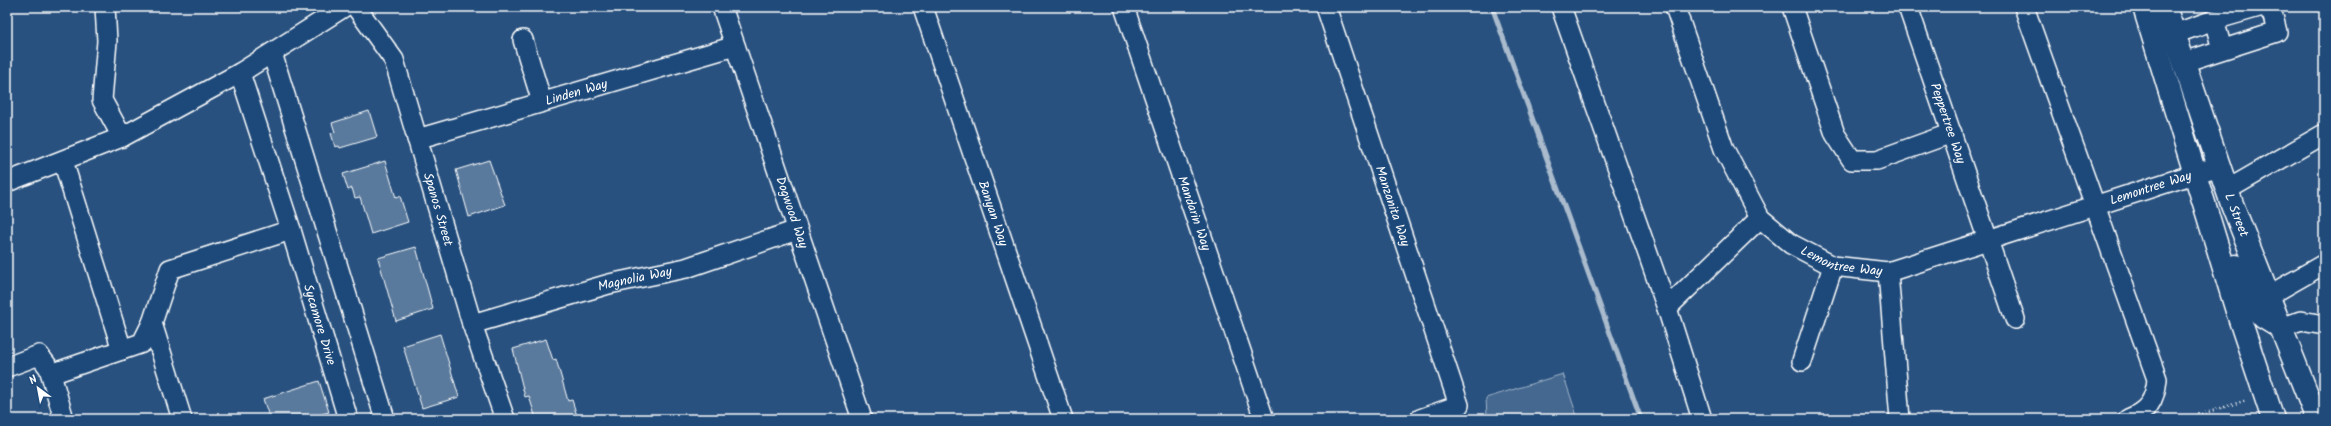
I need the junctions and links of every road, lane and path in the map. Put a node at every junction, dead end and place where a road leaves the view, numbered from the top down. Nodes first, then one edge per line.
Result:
1 (105, 7) edge
2 (344, 7) edge
3 (356, 7) edge
4 (722, 7) edge
5 (923, 7) edge
6 (1124, 7) edge
7 (1326, 7) edge
8 (1561, 7) edge
9 (1675, 7) edge
10 (1792, 7) edge
11 (1908, 7) edge
12 (2024, 7) edge
13 (2144, 7) edge
14 (2165, 7) edge
15 (2259, 7) edge
16 (2267, 7) edge
17 (2214, 20) junction
18 (2174, 34) junction
19 (523, 40) dead end
20 (736, 46) junction
21 (2222, 49) junction
22 (272, 52) junction
23 (2184, 62) junction
24 (240, 73) junction
25 (542, 102) junction
26 (1952, 132) junction
27 (2324, 134) edge
28 (122, 137) junction
29 (417, 139) junction
30 (63, 161) junction
31 (2219, 166) junction
32 (2195, 174) junction
33 (7, 182) edge
34 (2227, 190) junction
35 (2095, 207) junction
36 (1760, 218) junction
37 (291, 230) junction
38 (797, 230) junction
39 (1987, 240) junction
40 (2218, 248) junction
41 (2324, 264) edge
42 (1833, 266) junction
43 (1888, 272) junction
44 (2268, 296) junction
45 (1667, 308) junction
46 (2015, 319) dead end
47 (152, 323) junction
48 (472, 324) junction
49 (2324, 325) edge
50 (2281, 328) junction
51 (122, 350) junction
52 (1802, 361) dead end
53 (7, 367) edge
54 (51, 374) junction
55 (2265, 395) junction
56 (855, 417) edge
57 (64, 419) edge
58 (182, 419) edge
59 (348, 419) edge
60 (385, 419) edge
61 (505, 419) edge
62 (1063, 419) edge
63 (1264, 419) edge
64 (1420, 419) edge
65 (1702, 419) edge
66 (1900, 419) edge
67 (2128, 419) edge
68 (2186, 419) edge
69 (2274, 419) edge
70 (2317, 419) edge

1 - 28 street
2 - 22 street
3 - 29 street, Spanos Street
4 - 20 street, Dogwood Way
5 - 62 street, Banyan Way
6 - 63 street, Mandarin Way
7 - 64 street, Manzanita Way
8 - 45 street
9 - 36 street, Lemontree Way
10 - 26 street
11 - 26 street, Peppertree Way
12 - 35 street
13 - 32 main road, L Street
14 - 18 main road, L Street
15 - 17 street
16 - 21 street
17 - 18 street
17 - 21 street
18 - 23 main road, L Street
19 - 25 street
20 - 25 street, Linden Way
20 - 38 street, Dogwood Way
21 - 23 street
22 - 24 street
22 - 60 street
23 - 31 main road, L Street
24 - 28 street
24 - 37 street, Sycamore Drive
25 - 29 street, Linden Way
26 - 39 street, Peppertree Way
27 - 34 street
28 - 30 street
29 - 48 street, Spanos Street
30 - 33 street
30 - 51 street
31 - 32 street, Lemontree Way
31 - 34 main road, L Street
32 - 35 street, Lemontree Way
32 - 40 main road, L Street
34 - 44 main road, L Street
35 - 39 street, Lemontree Way
35 - 67 street
36 - 42 street, Lemontree Way
36 - 45 street
37 - 47 street
37 - 59 street, Sycamore Drive
38 - 48 street, Magnolia Way
38 - 56 street, Dogwood Way
39 - 43 street, Lemontree Way
39 - 46 street, Peppertree Way
40 - 50 main road
40 - 55 main road, L Street
41 - 44 street
42 - 43 street, Lemontree Way
42 - 52 street
43 - 66 street
44 - 50 main road, L Street
45 - 65 street
47 - 51 street
47 - 58 street
48 - 61 street, Spanos Street
49 - 50 street
50 - 70 main road, L Street
51 - 54 street
53 - 54 street
54 - 57 street
55 - 68 path
55 - 69 main road, L Street

